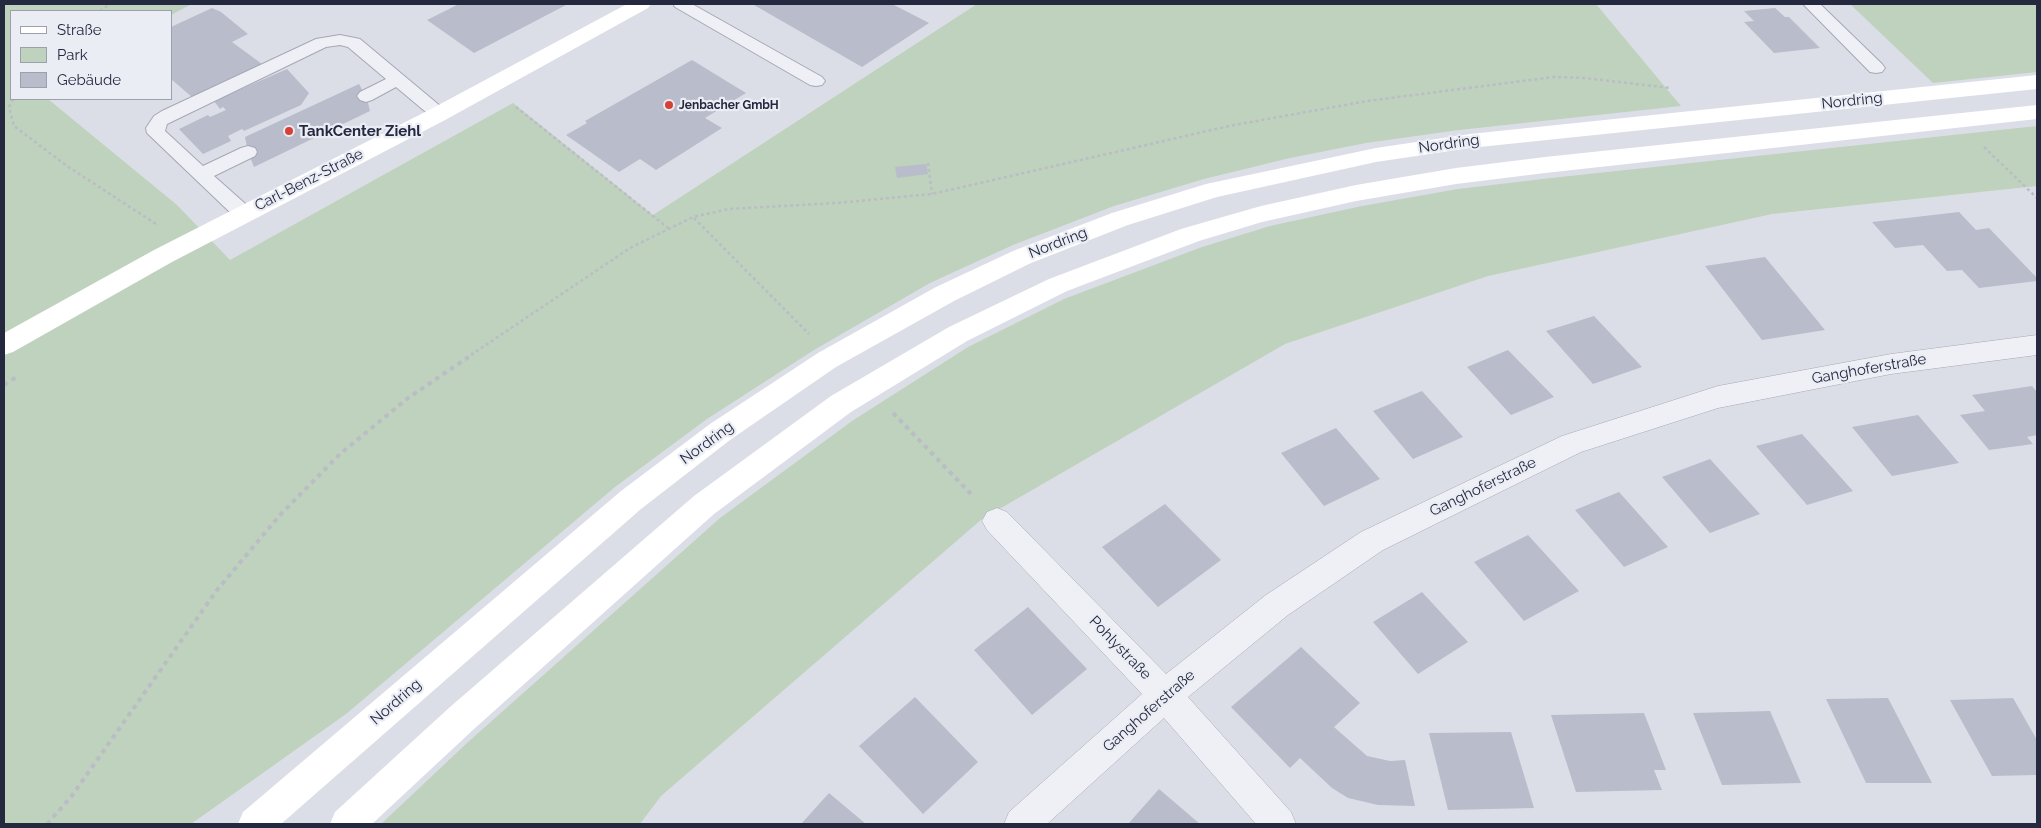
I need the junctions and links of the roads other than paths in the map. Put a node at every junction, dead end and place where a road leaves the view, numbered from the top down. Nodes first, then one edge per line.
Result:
1 (641, 4) edge
2 (681, 4) edge
3 (1811, 4) edge
4 (1876, 68) dead end
5 (397, 80) junction
6 (816, 81) dead end
7 (2037, 82) edge
8 (366, 96) dead end
9 (2037, 112) edge
10 (439, 114) junction
11 (217, 148) dead end
12 (248, 152) dead end
13 (231, 160) junction
14 (202, 174) junction
15 (243, 213) junction
16 (4, 345) edge
17 (2037, 345) edge
18 (997, 521) road end
19 (1165, 695) junction
20 (255, 824) edge
21 (347, 824) edge
22 (1021, 824) edge
23 (1279, 824) edge

1 - 10 main road, Carl-Benz-Straße
2 - 6 lane
3 - 4 lane
5 - 8 lane
5 - 10 lane
5 - 14 lane
7 - 20 main road, Nordring
9 - 21 main road, Nordring
10 - 15 main road, Carl-Benz-Straße
11 - 13 lane
12 - 13 lane
13 - 14 lane
14 - 15 lane
15 - 16 main road, Carl-Benz-Straße
17 - 19 street, Ganghoferstraße
18 - 19 street, Pohlystraße
19 - 22 street, Ganghoferstraße
19 - 23 street, Pohlystraße

